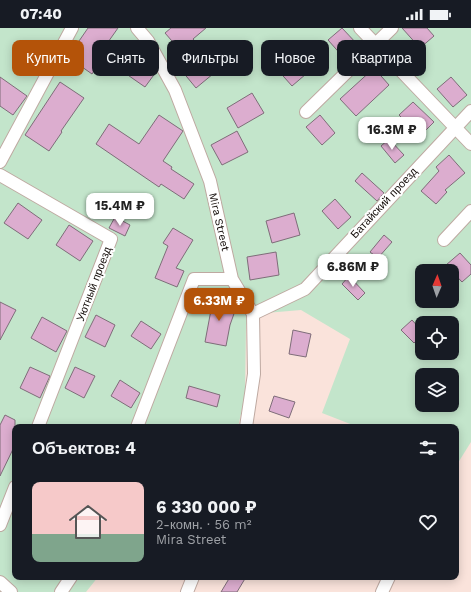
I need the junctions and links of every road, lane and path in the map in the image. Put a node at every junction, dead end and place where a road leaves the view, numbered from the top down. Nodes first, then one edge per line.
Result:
1 (72, 28) edge
2 (137, 28) edge
3 (360, 28) edge
4 (392, 28) edge
5 (372, 40) edge
6 (380, 40) edge
7 (343, 76) edge
8 (406, 76) edge
9 (471, 111) edge
10 (306, 112) dead end
11 (455, 127) junction
12 (471, 144) edge
13 (0, 162) edge
14 (0, 175) edge
15 (471, 211) edge
16 (444, 240) dead end
17 (232, 279) junction
18 (253, 314) junction
19 (39, 424) edge
20 (138, 424) edge
21 (246, 424) edge
22 (12, 495) edge
23 (0, 525) edge
24 (69, 580) edge
25 (193, 580) edge
26 (388, 580) edge
27 (0, 582) edge
28 (11, 592) edge
29 (61, 592) edge
30 (187, 592) edge
31 (382, 592) edge

1 - 13 street
2 - 17 street, Mira Street
3 - 5 street
4 - 6 street
7 - 10 street
8 - 11 street
9 - 11 street, Батайский проезд
11 - 12 street
11 - 18 street, Батайский проезд
14 - 19 street, Уютный проезд
15 - 16 street
17 - 18 street, Mira Street
17 - 20 street
18 - 21 street
22 - 23 street
24 - 29 street
25 - 30 street
26 - 31 street
27 - 28 street

